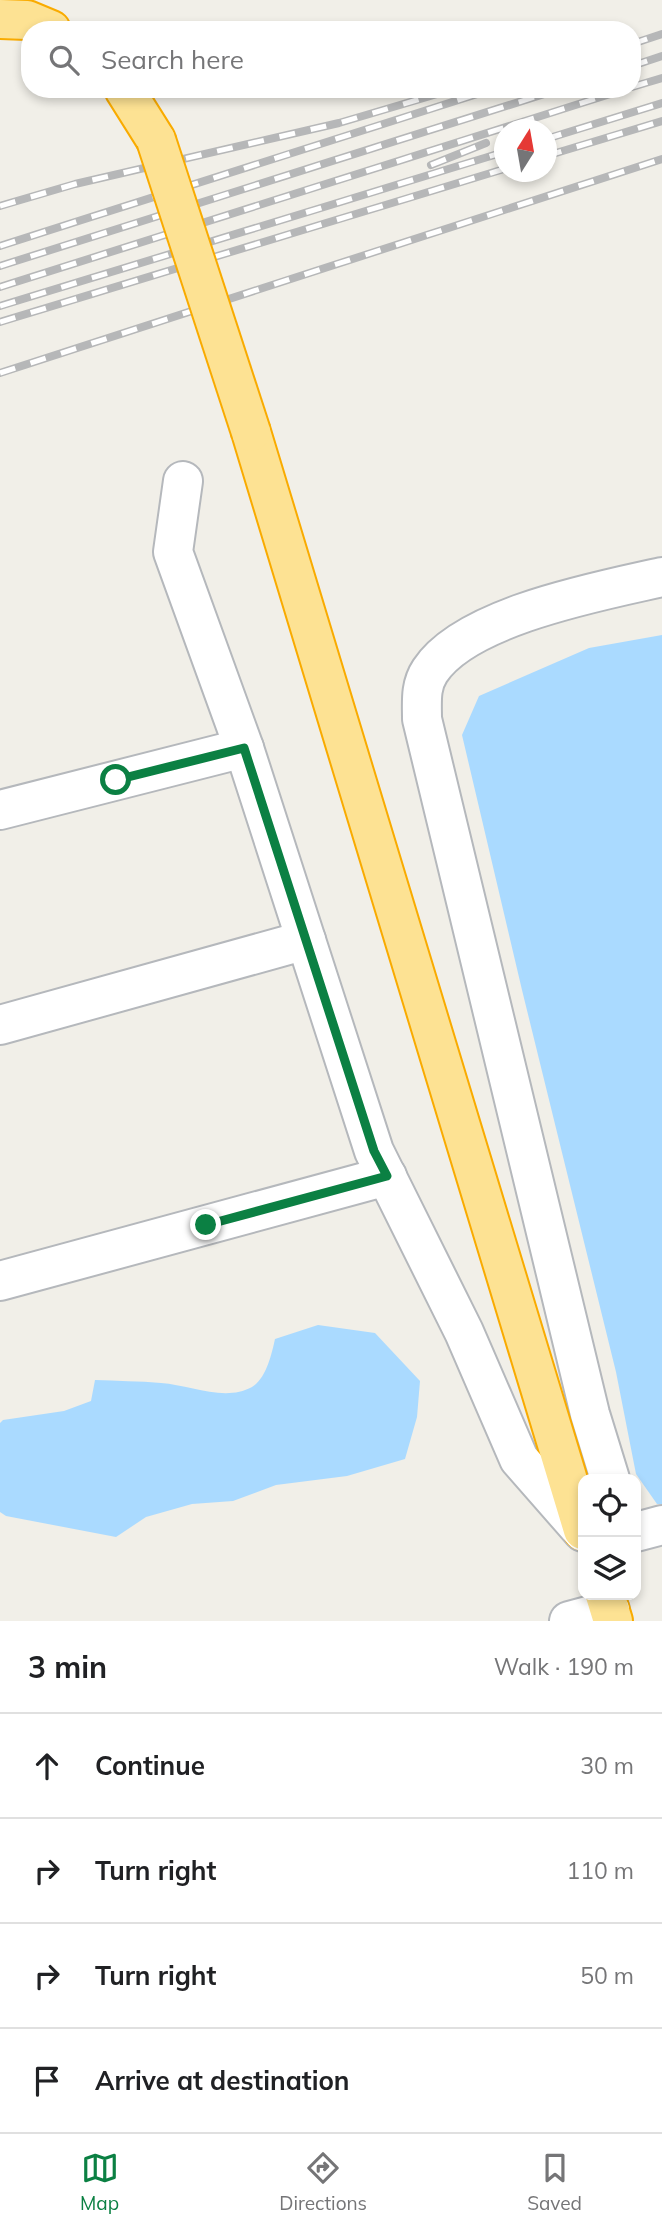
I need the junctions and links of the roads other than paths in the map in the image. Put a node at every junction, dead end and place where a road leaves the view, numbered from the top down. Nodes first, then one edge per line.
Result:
1 (0, 19) edge
2 (29, 21) edge
3 (130, 98) edge
4 (183, 481) dead end
5 (662, 577) edge
6 (244, 748) junction
7 (0, 810) edge
8 (306, 940) junction
9 (0, 1025) edge
10 (387, 1176) junction
11 (0, 1281) edge
12 (608, 1474) edge
13 (578, 1514) edge
14 (578, 1525) edge
15 (662, 1525) edge
16 (641, 1531) edge
17 (609, 1609) edge
18 (569, 1621) edge

1 - 2 highway
3 - 13 highway, bridge
4 - 6 street
5 - 12 street
6 - 7 street
6 - 8 street
8 - 9 street
8 - 10 street
10 - 11 street
10 - 14 street
15 - 16 street
17 - 18 street

